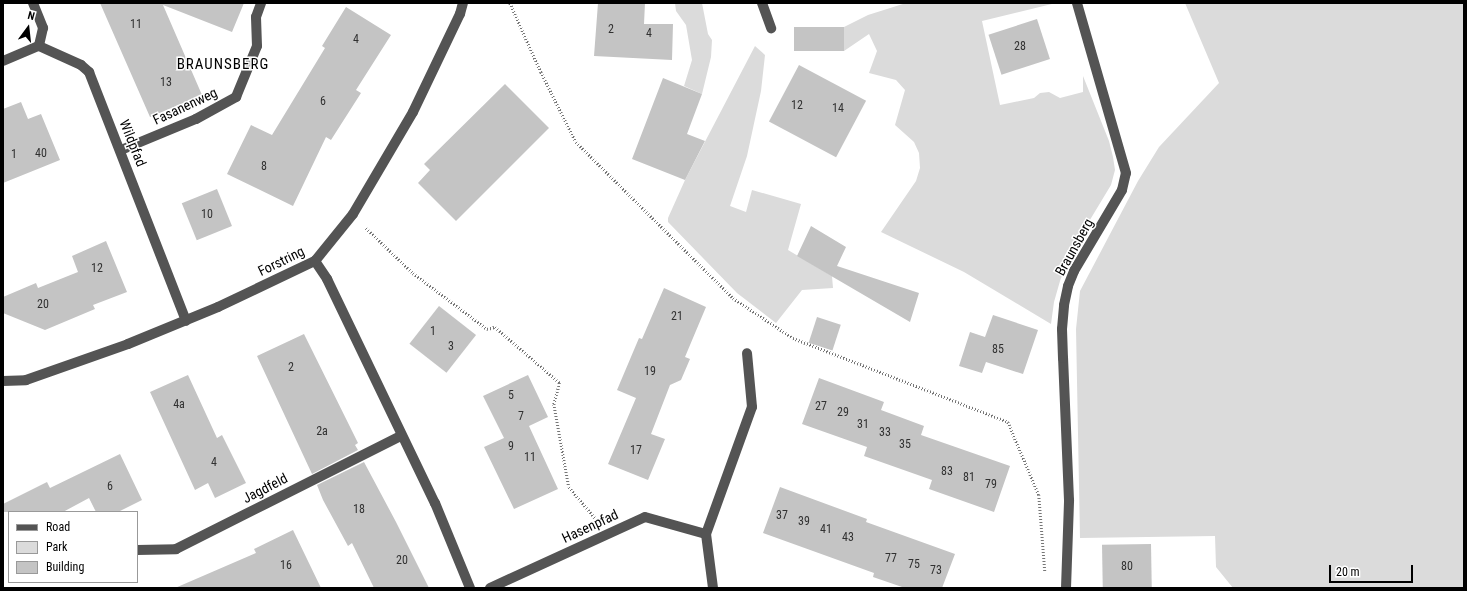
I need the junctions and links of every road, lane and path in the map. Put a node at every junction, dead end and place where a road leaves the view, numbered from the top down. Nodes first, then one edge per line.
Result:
1 (33, 3) edge
2 (261, 3) edge
3 (463, 3) edge
4 (510, 3) edge
5 (762, 3) edge
6 (1077, 3) edge
7 (771, 28) dead end
8 (39, 46) junction
9 (3, 61) edge
10 (121, 150) junction
11 (353, 214) junction
12 (315, 261) junction
13 (186, 320) junction
14 (747, 353) dead end
15 (3, 381) edge
16 (401, 436) junction
17 (609, 533) junction
18 (706, 534) junction
19 (138, 550) edge
20 (1046, 576) dead end
21 (470, 588) edge
22 (490, 588) edge
23 (713, 588) edge
24 (1066, 588) edge

1 - 8 street
2 - 10 street, Fasanenweg
3 - 11 street, Forstring
4 - 20 path
5 - 7 street
6 - 24 street, Braunsberg
8 - 9 street
8 - 10 street, Wildpfad
10 - 13 street, Wildpfad
11 - 12 street, Forstring
11 - 17 path
12 - 13 street, Forstring
12 - 16 street
13 - 15 street, Forstring
14 - 18 street
16 - 19 street, Jagdfeld
16 - 21 street
17 - 18 street, Hasenpfad
17 - 22 street, Hasenpfad
18 - 23 street

